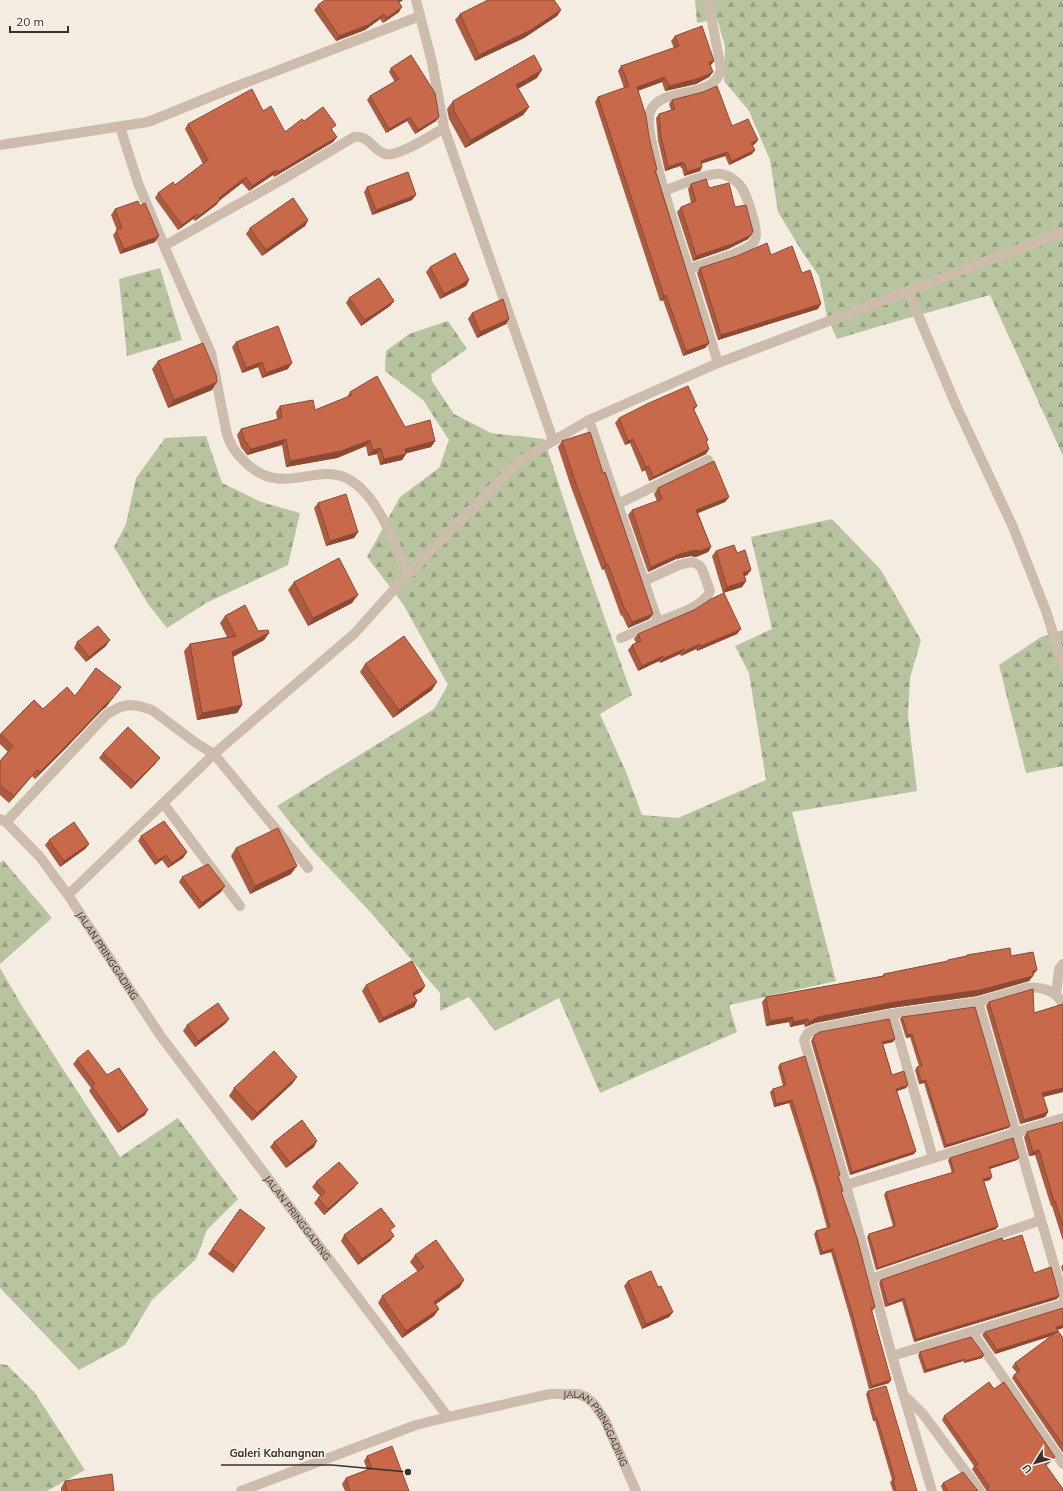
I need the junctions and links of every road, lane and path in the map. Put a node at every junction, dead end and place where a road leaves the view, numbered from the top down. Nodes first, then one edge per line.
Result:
1 (416, 0) edge
2 (708, 0) edge
3 (420, 16) junction
4 (120, 127) junction
5 (444, 128) junction
6 (0, 145) edge
7 (664, 191) junction
8 (1063, 232) edge
9 (164, 246) junction
10 (689, 269) junction
11 (908, 291) junction
12 (718, 363) junction
13 (589, 420) junction
14 (553, 440) junction
15 (708, 460) dead end
16 (618, 504) junction
17 (407, 575) junction
18 (644, 581) junction
19 (658, 622) junction
20 (621, 638) dead end
21 (1063, 664) edge
22 (214, 754) junction
23 (163, 803) junction
24 (3, 821) edge
25 (308, 868) dead end
26 (68, 895) junction
27 (240, 906) dead end
28 (1063, 964) edge
29 (1056, 995) junction
30 (978, 1002) junction
31 (1063, 1004) edge
32 (892, 1014) junction
33 (1063, 1118) edge
34 (1016, 1132) junction
35 (933, 1158) junction
36 (846, 1185) junction
37 (1042, 1220) junction
38 (871, 1279) junction
39 (1063, 1296) edge
40 (1063, 1304) edge
41 (972, 1332) junction
42 (892, 1356) junction
43 (904, 1396) junction
44 (448, 1417) junction
45 (1063, 1464) edge
46 (241, 1491) edge
47 (636, 1491) edge
48 (932, 1491) edge
49 (980, 1491) edge

1 - 3 street
2 - 7 street
3 - 4 street
3 - 5 street
4 - 6 street
4 - 9 street
5 - 9 street
5 - 14 street
7 - 10 street
7 - 10 street
8 - 11 street
9 - 17 street
10 - 12 street
11 - 12 street
11 - 21 street
12 - 13 street
13 - 14 street
13 - 16 street
14 - 17 street
15 - 16 street
16 - 18 street
17 - 22 street
18 - 19 street
18 - 19 street
19 - 20 street
22 - 23 street
22 - 24 street
22 - 25 street
23 - 26 street
23 - 27 street
24 - 26 street, JALAN PRINGGADING
26 - 44 street, JALAN PRINGGADING
28 - 29 street
29 - 30 street
29 - 31 street
30 - 32 street
30 - 34 street
32 - 35 street
32 - 36 street
33 - 34 street
34 - 35 street
34 - 37 street
35 - 36 street
36 - 38 street
37 - 38 street
37 - 39 street
38 - 42 street
40 - 41 street
41 - 42 street
41 - 45 street
42 - 43 street
43 - 48 street
43 - 49 street
44 - 46 street
44 - 47 street, JALAN PRINGGADING

